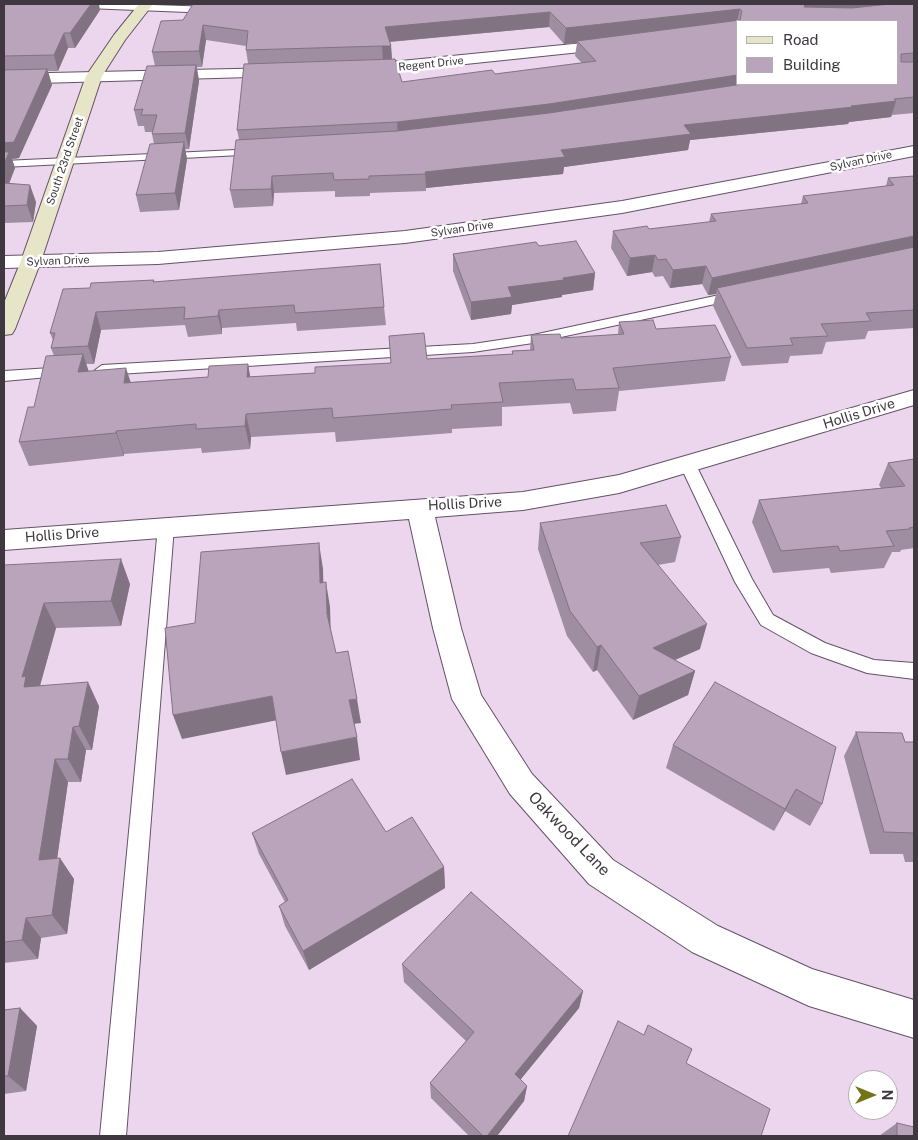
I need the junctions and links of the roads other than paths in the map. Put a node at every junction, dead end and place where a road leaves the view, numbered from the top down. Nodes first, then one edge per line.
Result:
1 (61, 4) edge
2 (145, 6) edge
3 (223, 10) edge
4 (633, 42) edge
5 (344, 71) edge
6 (296, 73) edge
7 (94, 76) junction
8 (4, 79) edge
9 (914, 151) edge
10 (268, 152) edge
11 (65, 162) junction
12 (4, 164) edge
13 (31, 261) junction
14 (4, 262) edge
15 (751, 292) edge
16 (4, 329) edge
17 (4, 376) edge
18 (914, 398) edge
19 (688, 465) junction
20 (420, 507) junction
21 (166, 527) junction
22 (4, 540) edge
23 (914, 671) edge
24 (914, 1018) edge
25 (113, 1136) edge

1 - 2 lane
2 - 3 lane
2 - 7 street, South 23rd Street
4 - 5 street, Regent Drive
6 - 7 street
7 - 8 street
7 - 11 street, South 23rd Street
9 - 13 street, Sylvan Drive
10 - 11 lane
11 - 12 lane
11 - 13 street, South 23rd Street
13 - 14 street, Sylvan Drive
13 - 16 street, South 23rd Street
15 - 17 lane
18 - 19 street, Hollis Drive
19 - 20 street, Hollis Drive
19 - 23 lane
20 - 21 street, Hollis Drive
20 - 24 street, Oakwood Lane
21 - 22 street, Hollis Drive
21 - 25 lane

